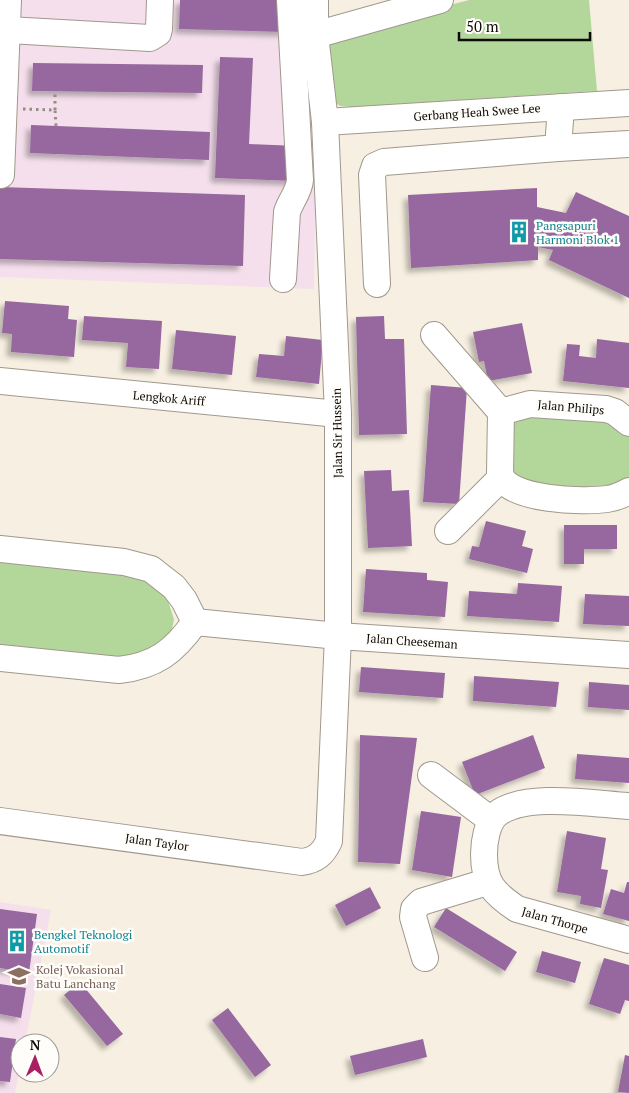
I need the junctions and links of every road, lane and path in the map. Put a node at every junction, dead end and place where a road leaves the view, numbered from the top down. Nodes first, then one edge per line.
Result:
1 (8, 0) edge
2 (160, 0) edge
3 (290, 0) edge
4 (314, 0) edge
5 (440, 0) edge
6 (8, 30) junction
7 (315, 35) junction
8 (55, 92) dead end
9 (629, 103) edge
10 (561, 107) junction
11 (4, 108) junction
12 (55, 110) junction
13 (325, 122) junction
14 (56, 126) dead end
15 (629, 144) edge
16 (558, 148) junction
17 (1, 175) dead end
18 (283, 279) dead end
19 (377, 284) dead end
20 (434, 335) dead end
21 (0, 382) edge
22 (501, 412) junction
23 (338, 414) junction
24 (629, 423) edge
25 (501, 478) junction
26 (629, 491) edge
27 (448, 531) dead end
28 (0, 549) edge
29 (195, 622) junction
30 (338, 636) junction
31 (629, 655) edge
32 (0, 658) edge
33 (431, 775) dead end
34 (629, 806) edge
35 (492, 820) junction
36 (0, 821) edge
37 (313, 860) joint
38 (488, 882) junction
39 (629, 940) edge
40 (425, 958) dead end

1 - 6 street
2 - 6 street
3 - 18 street
4 - 7 street, Jalan Sir Hussein
5 - 7 street
6 - 11 street
7 - 13 street, Jalan Sir Hussein
8 - 12 path
9 - 10 street, Gerbang Heah Swee Lee
10 - 13 street, Gerbang Heah Swee Lee
10 - 16 street
11 - 12 path
11 - 17 street
12 - 14 path
13 - 23 street, Jalan Sir Hussein
15 - 16 street
16 - 19 street
20 - 22 street
21 - 23 street, Lengkok Ariff
22 - 24 street, Jalan Philips
22 - 25 street
23 - 30 street, Jalan Sir Hussein
25 - 26 street
25 - 27 street
28 - 29 street
29 - 30 street, Jalan Cheeseman
29 - 32 street
30 - 31 street, Jalan Cheeseman
30 - 37 street, Jalan Sir Hussein
33 - 35 street
34 - 35 street
35 - 38 street
36 - 37 street, Jalan Taylor
38 - 39 street, Jalan Thorpe
38 - 40 street

